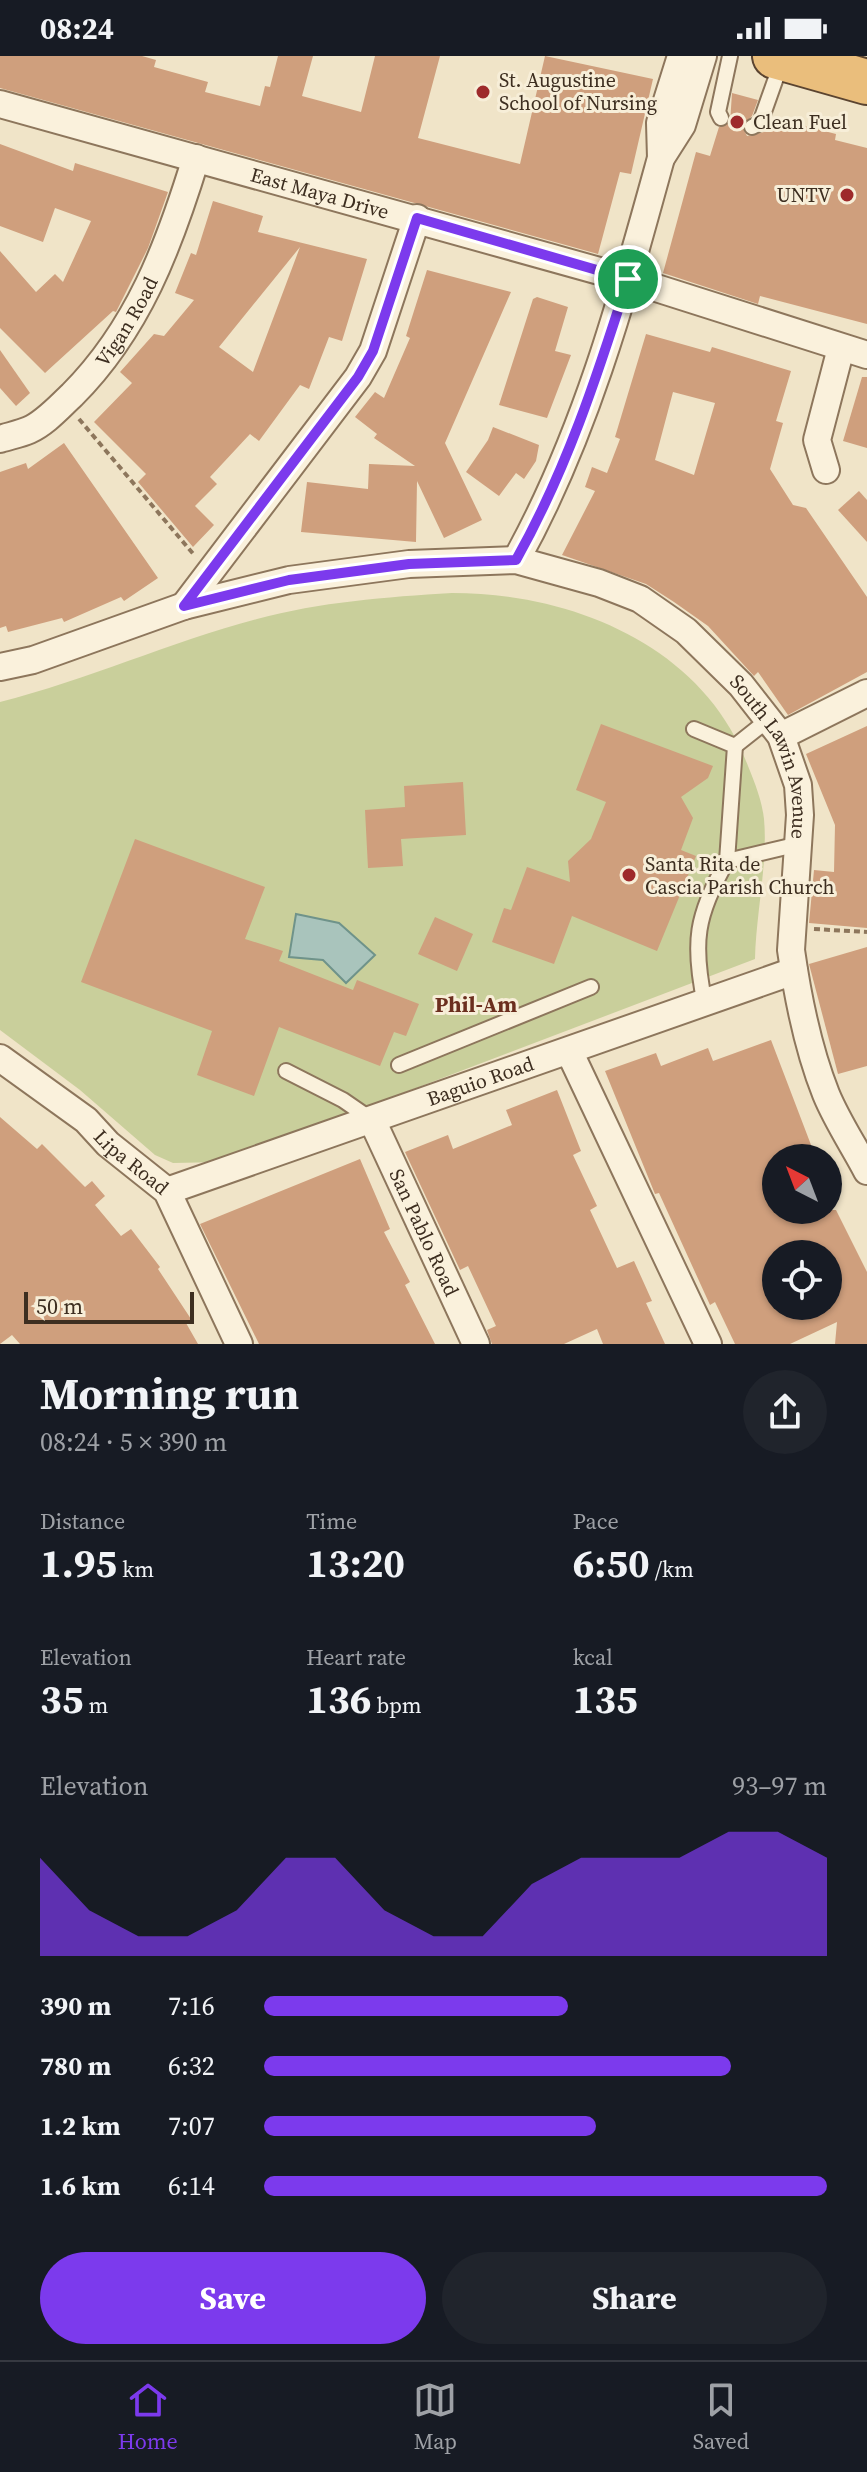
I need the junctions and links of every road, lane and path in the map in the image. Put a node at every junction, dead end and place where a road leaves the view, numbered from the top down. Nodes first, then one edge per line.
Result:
1 (681, 56) edge
2 (703, 56) edge
3 (730, 56) edge
4 (779, 57) edge
5 (867, 82) edge
6 (0, 104) edge
7 (721, 118) dead end
8 (752, 127) dead end
9 (196, 158) junction
10 (661, 158) junction
11 (417, 218) junction
12 (628, 279) junction
13 (841, 348) junction
14 (867, 355) edge
15 (65, 402) junction
16 (0, 439) edge
17 (826, 470) dead end
18 (516, 560) junction
19 (211, 574) junction
20 (184, 606) junction
21 (0, 667) edge
22 (867, 693) edge
23 (775, 728) junction
24 (694, 729) dead end
25 (735, 746) junction
26 (799, 844) junction
27 (727, 861) junction
28 (792, 927) junction
29 (867, 932) edge
30 (794, 971) junction
31 (591, 987) dead end
32 (705, 1004) junction
33 (570, 1053) junction
34 (0, 1058) edge
35 (399, 1065) dead end
36 (286, 1071) dead end
37 (372, 1120) junction
38 (867, 1171) edge
39 (167, 1191) junction
40 (239, 1344) edge
41 (476, 1344) edge
42 (708, 1344) edge

1 - 10 street
2 - 10 street
3 - 7 lane
4 - 5 highway
4 - 8 lane
6 - 9 street, East Maya Drive
9 - 11 street, East Maya Drive
9 - 15 street, Vigan Road
10 - 12 street
11 - 12 street, East Maya Drive
11 - 19 street
12 - 13 street, East Maya Drive
12 - 18 street
13 - 14 street, East Maya Drive
13 - 17 street
15 - 16 street, Vigan Road
15 - 19 path
18 - 20 street, South Lawin Avenue
18 - 23 street, South Lawin Avenue
19 - 20 street
20 - 21 street, South Lawin Avenue
22 - 23 street
23 - 25 lane
23 - 26 street, South Lawin Avenue
24 - 25 lane
25 - 27 lane
26 - 27 lane
26 - 28 street, South Lawin Avenue
27 - 32 lane
28 - 29 path
28 - 30 street, South Lawin Avenue
30 - 32 street, Baguio Road
30 - 38 street, South Lawin Avenue
31 - 35 lane
32 - 33 street, Baguio Road
33 - 37 street, Baguio Road
33 - 42 street
34 - 39 street, Lipa Road
36 - 37 lane
37 - 39 street, Baguio Road
37 - 41 street, San Pablo Road
39 - 40 street, Lipa Road

